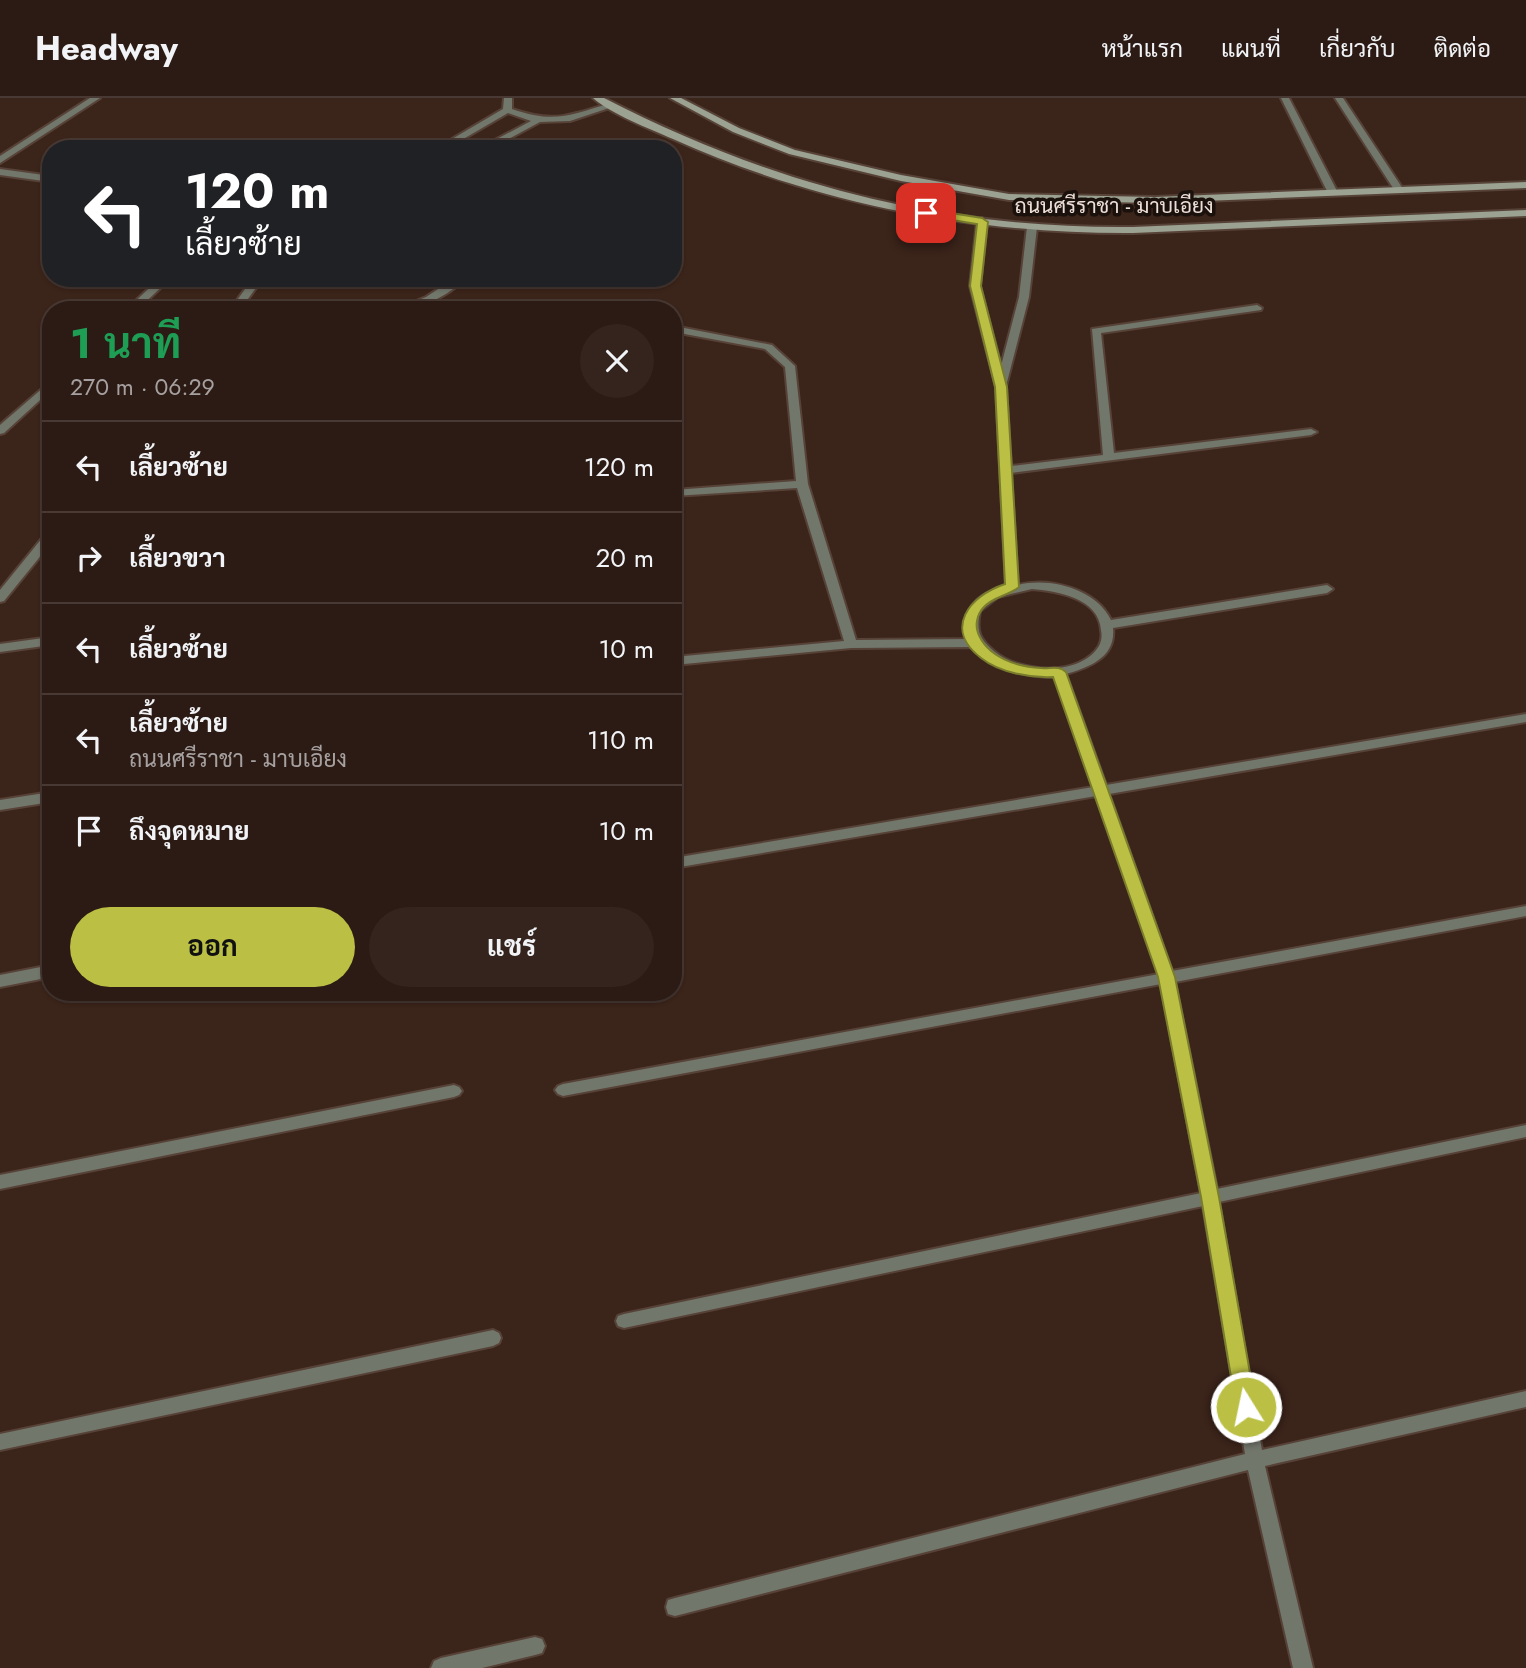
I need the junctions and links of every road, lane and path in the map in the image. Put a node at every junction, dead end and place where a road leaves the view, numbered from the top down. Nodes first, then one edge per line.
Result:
1 (96, 98) edge
2 (508, 98) edge
3 (597, 98) edge
4 (674, 98) edge
5 (1285, 98) edge
6 (1339, 98) edge
7 (611, 106) junction
8 (507, 110) junction
9 (536, 122) junction
10 (455, 140) edge
11 (500, 140) edge
12 (0, 160) edge
13 (0, 172) edge
14 (42, 178) edge
15 (1526, 186) edge
16 (1398, 189) junction
17 (1333, 193) junction
18 (1526, 213) edge
19 (982, 222) junction
20 (1032, 228) junction
21 (156, 287) edge
22 (448, 287) edge
23 (141, 301) edge
24 (424, 301) edge
25 (1257, 308) dead end
26 (682, 330) edge
27 (1001, 387) junction
28 (42, 392) edge
29 (0, 431) edge
30 (1311, 432) dead end
31 (1109, 458) junction
32 (1007, 470) junction
33 (802, 484) junction
34 (682, 492) edge
35 (42, 546) edge
36 (1012, 587) junction
37 (1327, 589) dead end
38 (0, 598) edge
39 (1107, 625) junction
40 (42, 642) edge
41 (975, 643) junction
42 (851, 645) junction
43 (0, 648) edge
44 (682, 660) edge
45 (1059, 672) junction
46 (1526, 718) edge
47 (1101, 792) junction
48 (42, 798) edge
49 (0, 805) edge
50 (682, 862) edge
51 (1526, 911) edge
52 (42, 973) edge
53 (1167, 977) junction
54 (0, 981) edge
55 (563, 1090) dead end
56 (454, 1091) dead end
57 (1526, 1131) edge
58 (0, 1182) edge
59 (1210, 1197) junction
60 (624, 1321) dead end
61 (493, 1338) dead end
62 (1526, 1399) edge
63 (0, 1442) edge
64 (1255, 1460) junction
65 (675, 1607) dead end
66 (535, 1646) dead end
67 (441, 1668) edge
68 (1303, 1668) edge

1 - 12 street
2 - 8 street
3 - 7 main road, ถนนศรีราชา - มาบเอียง
4 - 17 main road, ถนนศรีราชา - มาบเอียง
5 - 17 street
6 - 16 street
7 - 9 street
7 - 19 main road, ถนนศรีราชา - มาบเอียง
8 - 9 street
8 - 10 street
9 - 11 street
13 - 14 street
15 - 16 main road, ถนนศรีราชา - มาบเอียง
16 - 17 main road, ถนนศรีราชา - มาบเอียง
18 - 20 main road, ถนนศรีราชา - มาบเอียง
19 - 20 main road, ถนนศรีราชา - มาบเอียง
19 - 27 street
20 - 27 street
21 - 23 street
22 - 24 street
25 - 31 street
26 - 33 street
27 - 32 street
28 - 29 street
30 - 31 street
31 - 32 street
32 - 36 street
33 - 34 street
33 - 42 street
35 - 38 street
36 - 39 street
36 - 41 street
37 - 39 street
39 - 45 street
40 - 43 street
41 - 42 street
41 - 45 street
42 - 44 street
45 - 47 street
46 - 47 street
47 - 50 street
47 - 53 street
48 - 49 street
51 - 53 street
52 - 54 street
53 - 55 street
53 - 59 street
56 - 58 street
57 - 59 street
59 - 60 street
59 - 64 street
61 - 63 street
62 - 64 street
64 - 65 street
64 - 68 street
66 - 67 street

